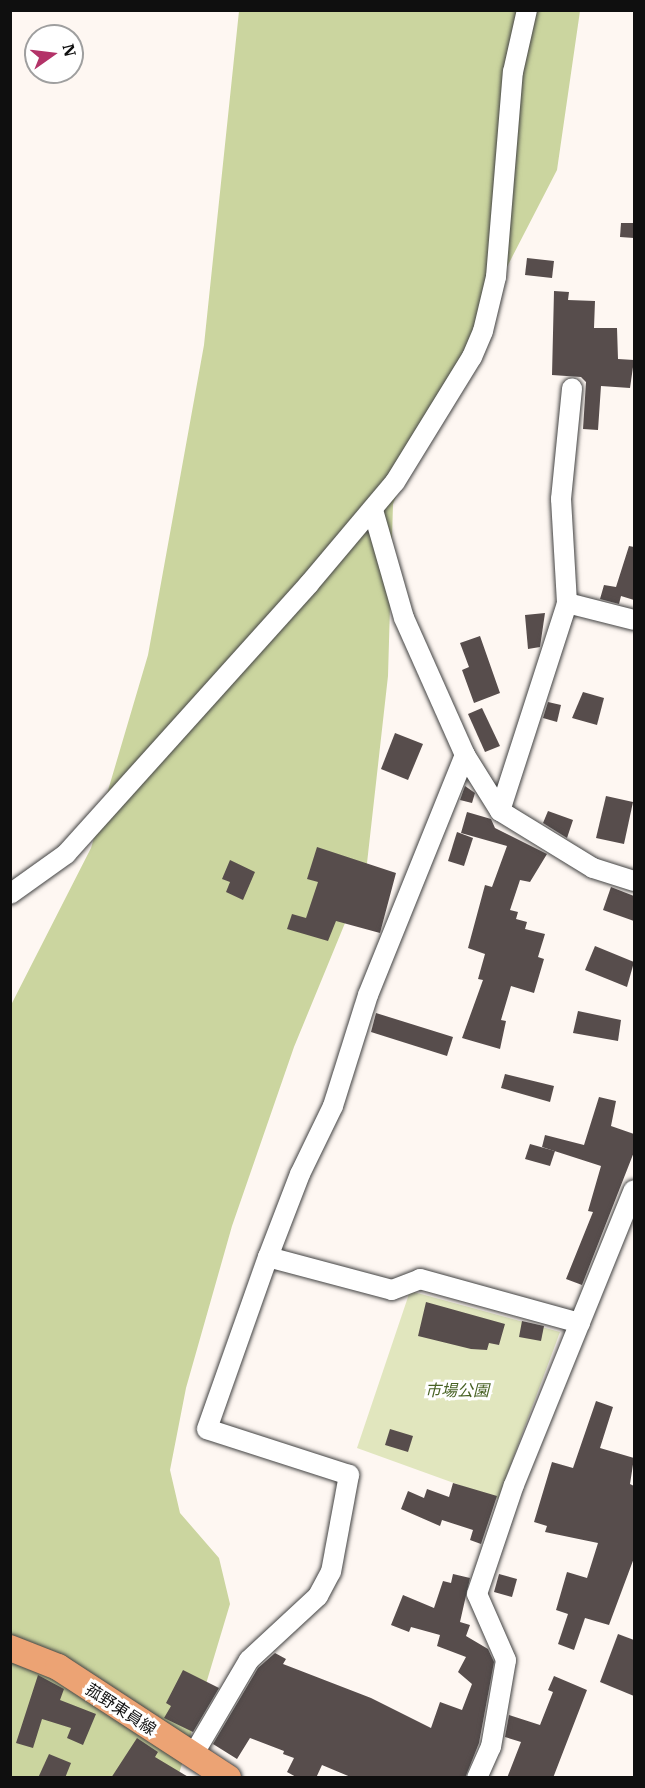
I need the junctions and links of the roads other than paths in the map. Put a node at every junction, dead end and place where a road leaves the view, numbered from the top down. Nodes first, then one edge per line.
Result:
1 (527, 10) edge
2 (572, 389) dead end
3 (373, 510) junction
4 (567, 603) junction
5 (634, 620) edge
6 (465, 755) junction
7 (500, 811) junction
8 (634, 881) edge
9 (10, 894) edge
10 (634, 1190) edge
11 (268, 1257) junction
12 (580, 1323) junction
13 (10, 1648) edge
14 (193, 1755) junction
15 (228, 1778) edge
16 (477, 1778) edge

1 - 3 street
2 - 4 street
3 - 6 street
3 - 9 street
4 - 5 street
4 - 7 street
6 - 7 street
6 - 11 street
7 - 8 street
10 - 12 street
11 - 12 street
11 - 14 street
12 - 16 street
13 - 14 main road, 菰野東員線
14 - 15 main road, 菰野東員線

